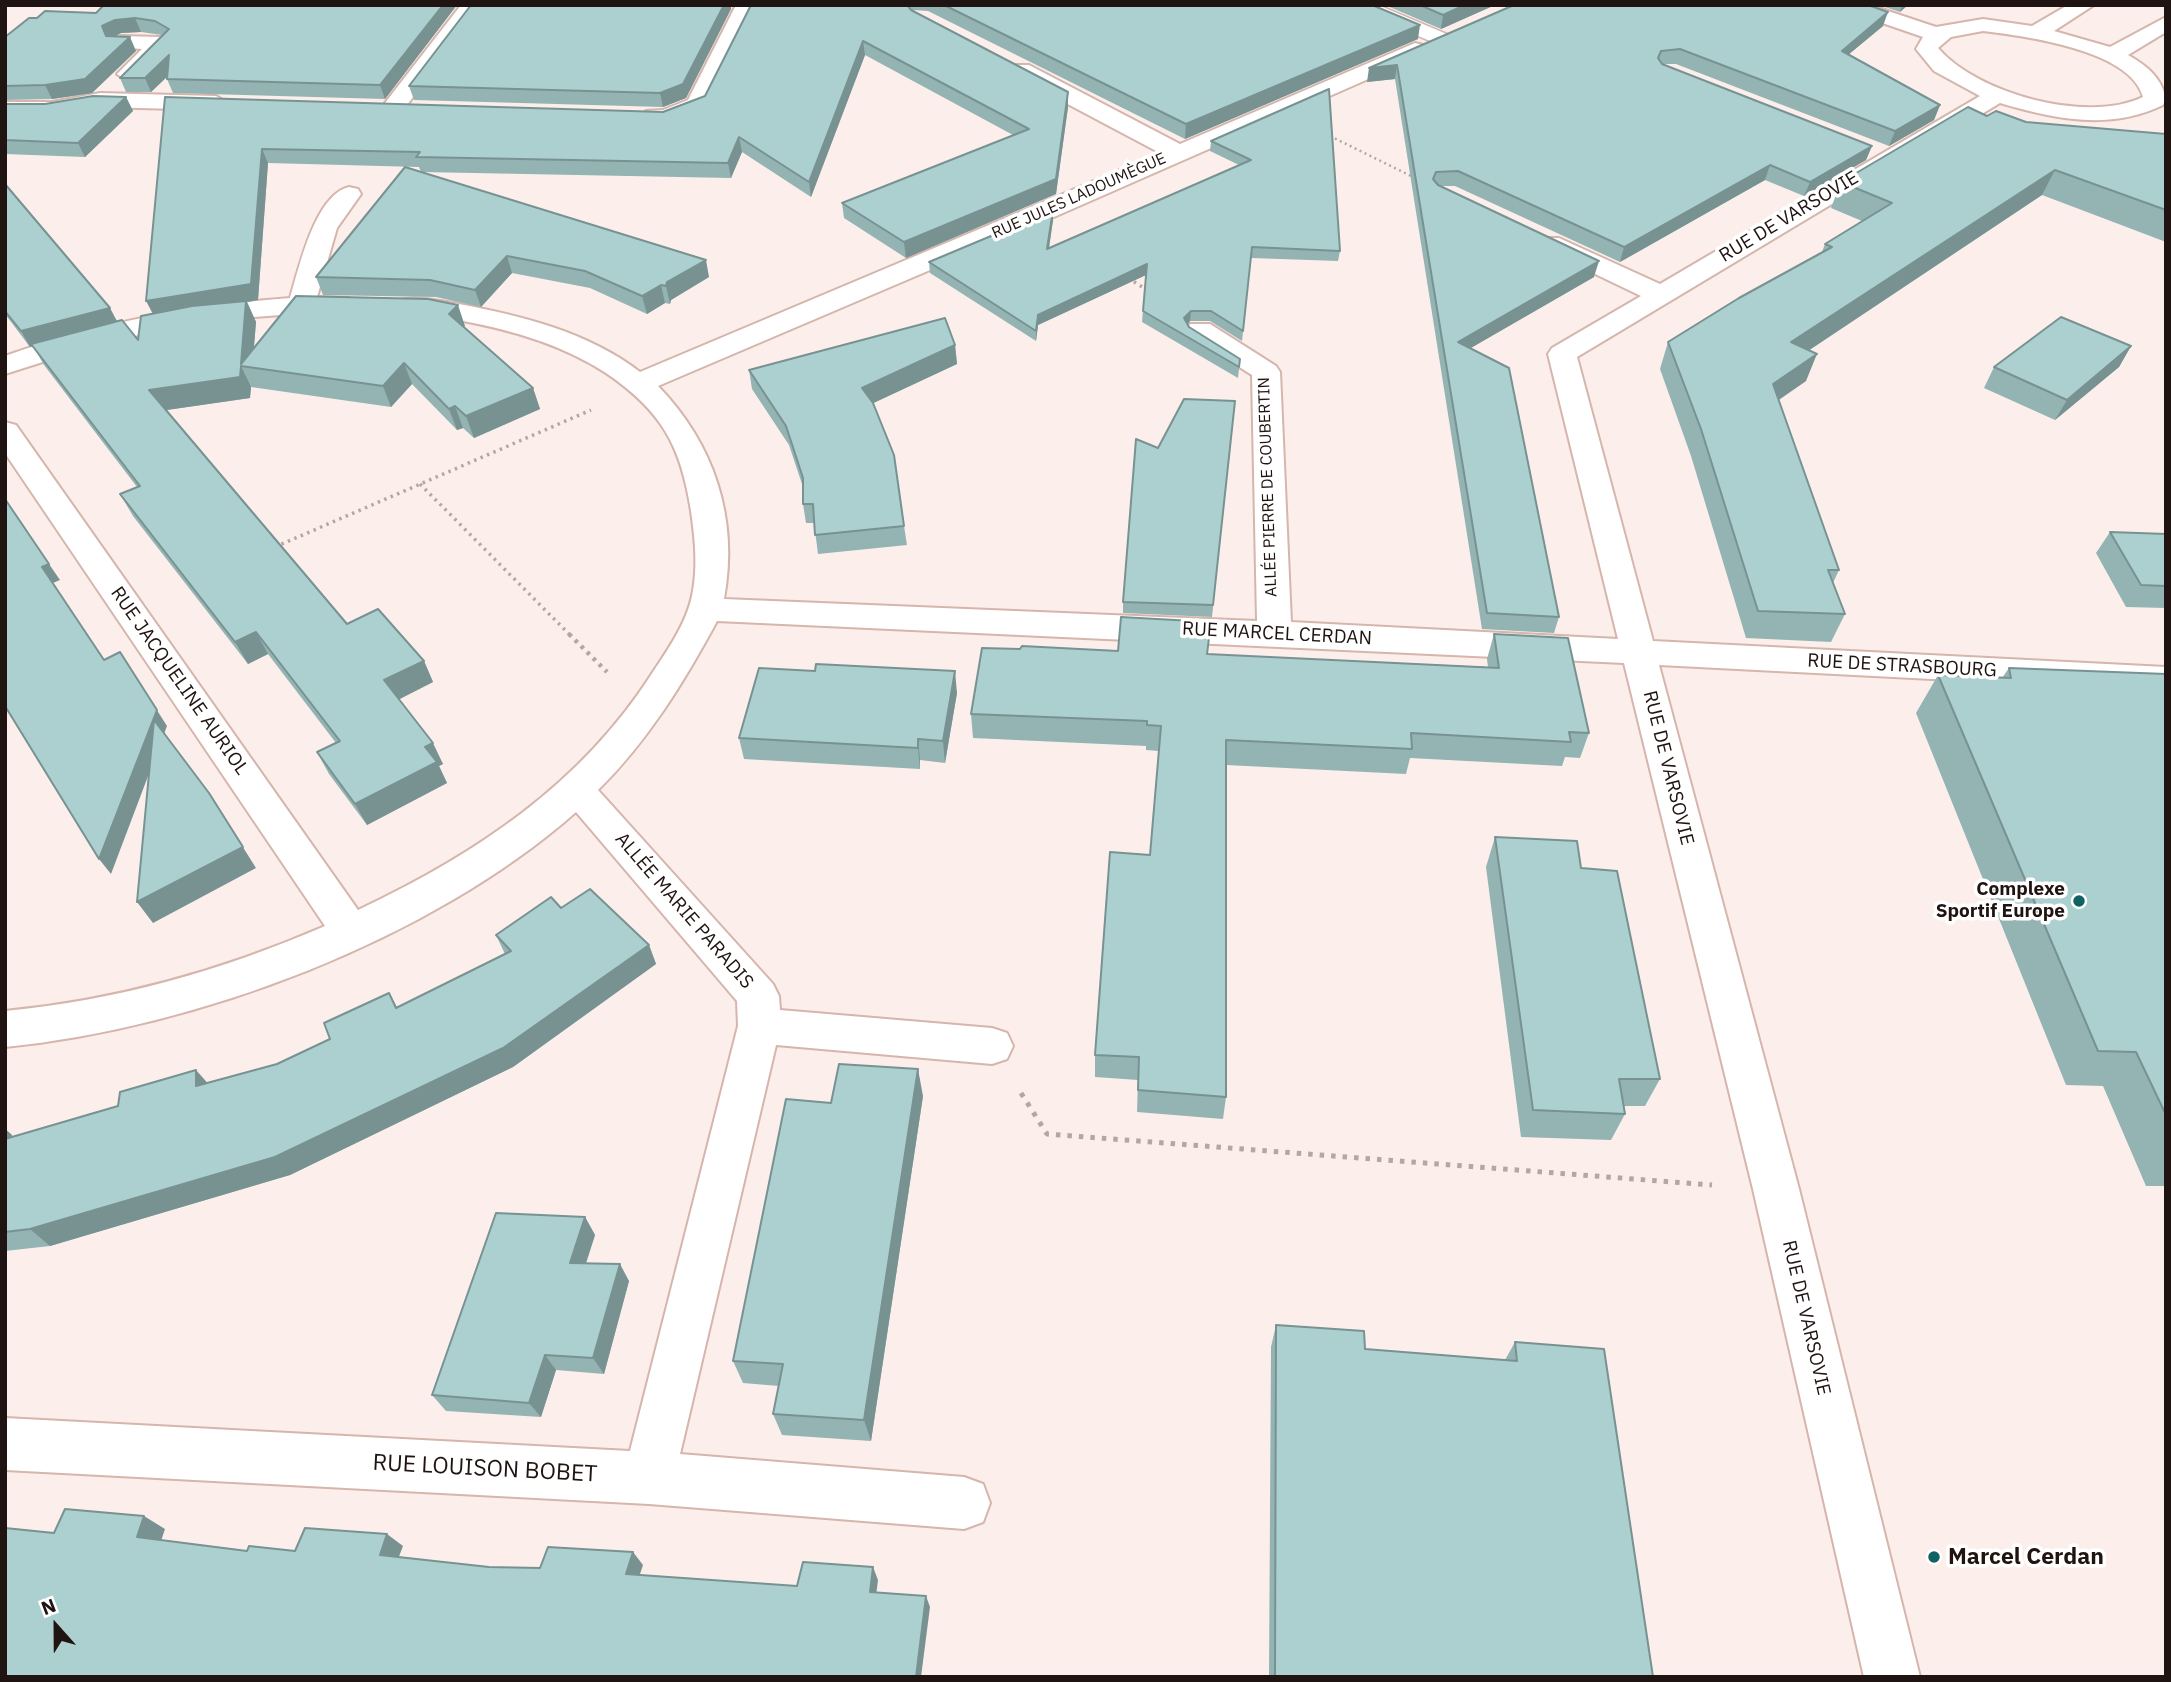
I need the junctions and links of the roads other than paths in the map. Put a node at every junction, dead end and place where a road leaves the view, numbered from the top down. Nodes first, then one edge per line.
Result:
1 (472, 5) edge
2 (747, 5) edge
3 (1360, 5) edge
4 (1849, 5) edge
5 (2084, 5) edge
6 (2166, 23) edge
7 (2036, 32) junction
8 (1453, 34) joint
9 (1938, 35) junction
10 (121, 42) edge
11 (2111, 56) junction
12 (1006, 62) edge
13 (1999, 94) junction
14 (100, 100) junction
15 (240, 104) edge
16 (365, 107) edge
17 (2157, 108) edge
18 (5, 109) edge
19 (626, 115) edge
20 (1179, 153) junction
21 (349, 194) dead end
22 (1533, 235) edge
23 (1659, 294) junction
24 (301, 304) junction
25 (1200, 330) edge
26 (5, 366) edge
27 (637, 384) junction
28 (5, 431) edge
29 (705, 609) junction
30 (1274, 633) junction
31 (1639, 654) junction
32 (2166, 679) edge
33 (569, 794) junction
34 (352, 933) junction
35 (760, 1027) junction
36 (5, 1029) edge
37 (992, 1046) road end
38 (5, 1444) edge
39 (649, 1478) junction
40 (964, 1503) dead end
41 (1892, 1677) edge

1 - 16 street
2 - 19 street
3 - 8 lane
4 - 9 street
5 - 7 street
6 - 11 street
7 - 9 street
7 - 11 street
8 - 20 street, RUE JULES LADOUMÈGUE
9 - 13 street
10 - 14 street
11 - 17 street
12 - 20 street
13 - 17 street
13 - 23 street, RUE DE VARSOVIE
14 - 15 street
14 - 18 street
20 - 27 street, RUE JULES LADOUMÈGUE
21 - 24 street
22 - 23 street
23 - 31 street, RUE DE VARSOVIE
24 - 26 street
24 - 27 street
25 - 30 street, ALLÉE PIERRE DE COUBERTIN
27 - 29 street
28 - 34 street, RUE JACQUELINE AURIOL
29 - 30 street, RUE MARCEL CERDAN
29 - 33 street
30 - 31 street, RUE MARCEL CERDAN
31 - 32 street, RUE DE STRASBOURG
31 - 41 street, RUE DE VARSOVIE
33 - 34 street
33 - 35 street, ALLÉE MARIE PARADIS
34 - 36 street
35 - 37 street
35 - 39 street
38 - 39 street, RUE LOUISON BOBET
39 - 40 street, RUE LOUISON BOBET

